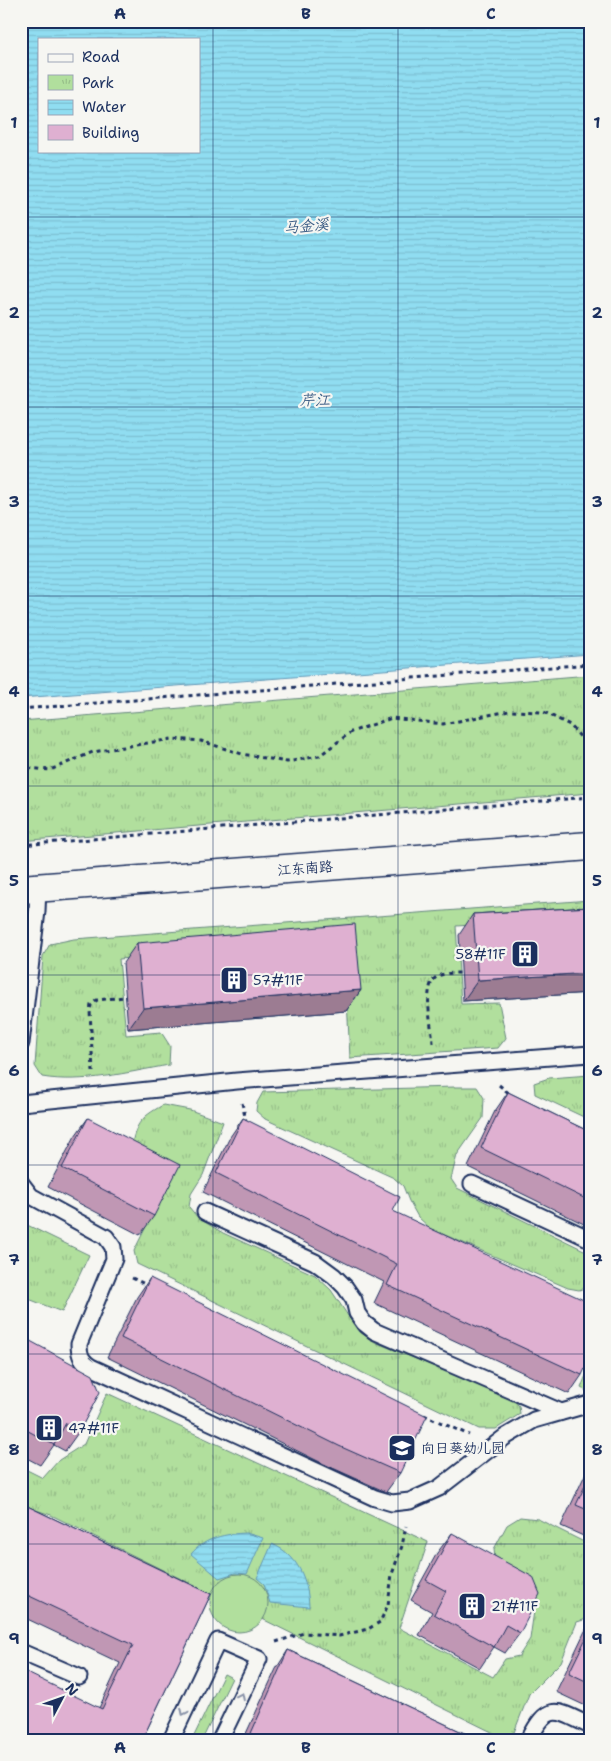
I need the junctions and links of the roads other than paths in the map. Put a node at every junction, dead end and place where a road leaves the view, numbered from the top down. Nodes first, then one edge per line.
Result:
1 (590, 846) edge
2 (29, 889) edge
3 (21, 1043) edge
4 (590, 1054) edge
5 (21, 1103) edge
6 (21, 1183) edge
7 (472, 1184) dead end
8 (205, 1212) dead end
9 (590, 1240) edge
10 (590, 1404) edge
11 (561, 1412) junction
12 (21, 1652) edge
13 (79, 1677) dead end
14 (590, 1726) edge
15 (171, 1740) edge
16 (220, 1740) edge
17 (529, 1740) edge

1 - 2 street, 江东南路
2 - 3 lane
4 - 5 lane
6 - 11 lane
7 - 9 lane
8 - 11 lane
10 - 11 lane
12 - 13 lane
14 - 17 lane
16 -> 15 lane

